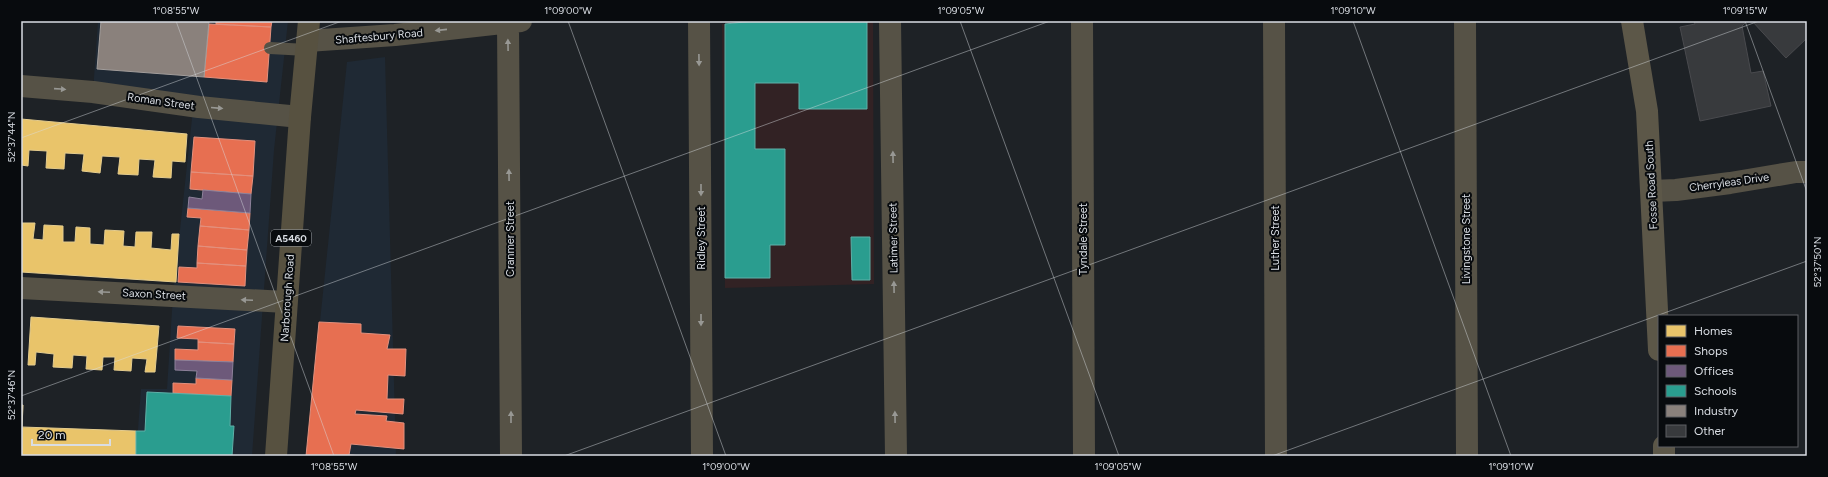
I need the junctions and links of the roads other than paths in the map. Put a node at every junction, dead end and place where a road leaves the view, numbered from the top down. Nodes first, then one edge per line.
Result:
1 (698, 21) edge
2 (890, 21) edge
3 (1082, 21) edge
4 (1274, 21) edge
5 (1465, 21) edge
6 (1632, 21) edge
7 (515, 22) edge
8 (308, 38) edge
9 (270, 48) dead end
10 (21, 86) edge
11 (300, 117) junction
12 (1807, 172) edge
13 (1652, 191) junction
14 (21, 288) edge
15 (286, 302) junction
16 (1658, 327) edge
17 (276, 456) edge
18 (511, 456) edge
19 (702, 456) edge
20 (896, 456) edge
21 (1084, 456) edge
22 (1276, 456) edge
23 (1467, 456) edge

1 -> 19 street, Ridley Street
20 -> 2 street, Latimer Street
3 - 21 street, Tyndale Street
4 - 22 street, Luther Street
5 - 23 street, Livingstone Street
6 - 13 street, Fosse Road South
7 -> 8 street, Shaftesbury Road
18 -> 7 street, Cranmer Street
8 - 9 lane
8 - 11 main road, Narborough Road / A5460
10 -> 11 street, Roman Street
11 - 15 main road, Narborough Road / A5460
12 - 13 street, Cherryleas Drive
13 - 16 street, Fosse Road South
15 -> 14 street, Saxon Street
15 - 17 main road, Narborough Road / A5460

